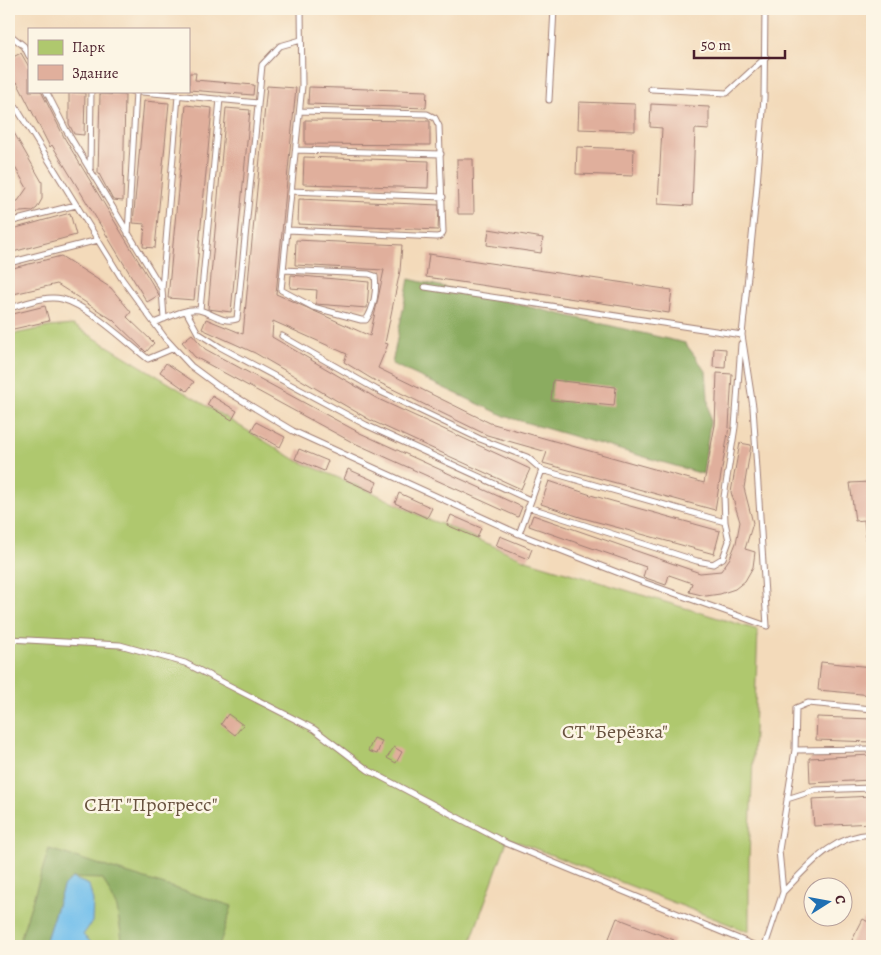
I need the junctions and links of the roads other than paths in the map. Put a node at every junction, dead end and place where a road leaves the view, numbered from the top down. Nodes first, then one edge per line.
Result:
1 (301, 9) edge
2 (554, 9) edge
3 (765, 9) edge
4 (9, 34) edge
5 (301, 40) junction
6 (28, 54) edge
7 (766, 56) junction
8 (651, 89) dead end
9 (47, 92) edge
10 (91, 92) edge
11 (136, 92) edge
12 (9, 96) edge
13 (178, 96) junction
14 (220, 99) junction
15 (549, 100) dead end
16 (258, 103) junction
17 (300, 111) junction
18 (296, 150) junction
19 (441, 154) junction
20 (90, 171) junction
21 (291, 191) junction
22 (443, 197) junction
23 (76, 205) junction
24 (9, 222) edge
25 (288, 230) junction
26 (128, 234) junction
27 (98, 240) junction
28 (9, 263) edge
29 (283, 270) junction
30 (425, 287) dead end
31 (162, 289) junction
32 (9, 308) edge
33 (200, 310) junction
34 (186, 311) junction
35 (164, 319) junction
36 (154, 323) junction
37 (742, 334) junction
38 (282, 336) dead end
39 (174, 348) junction
40 (542, 470) junction
41 (530, 500) junction
42 (528, 507) junction
43 (725, 522) junction
44 (519, 534) junction
45 (9, 639) edge
46 (872, 709) edge
47 (872, 749) edge
48 (795, 750) junction
49 (872, 788) edge
50 (787, 799) junction
51 (872, 834) edge
52 (783, 892) junction
53 (756, 946) edge
54 (765, 946) edge

1 - 5 lane
2 - 15 lane
3 - 7 lane
4 - 6 lane
5 - 16 lane
5 - 17 lane
7 - 8 lane
7 - 37 lane
9 - 20 lane
10 - 20 lane
11 - 13 lane
11 - 26 lane
12 - 23 lane
13 - 14 lane
13 - 31 lane
14 - 16 lane
14 - 33 lane
16 - 33 lane
17 - 18 lane
17 - 19 lane
18 - 19 lane
18 - 21 lane
19 - 22 lane
20 - 26 lane
21 - 22 lane
21 - 25 lane
22 - 25 lane
23 - 24 lane
23 - 27 lane
25 - 29 lane
26 - 31 lane
27 - 28 lane
27 - 36 lane
29 - 29 lane
30 - 37 lane
31 - 35 lane
32 - 39 lane
33 - 34 lane
34 - 35 lane
34 - 41 lane
35 - 36 lane
36 - 39 lane
37 - 43 lane
37 - 44 lane
38 - 40 lane
39 - 44 lane
40 - 41 lane
40 - 43 lane
41 - 42 lane
42 - 43 lane
42 - 44 lane
45 - 53 lane
46 - 48 lane
47 - 48 lane
48 - 50 lane
49 - 50 lane
50 - 52 lane
51 - 52 lane
52 - 54 lane

